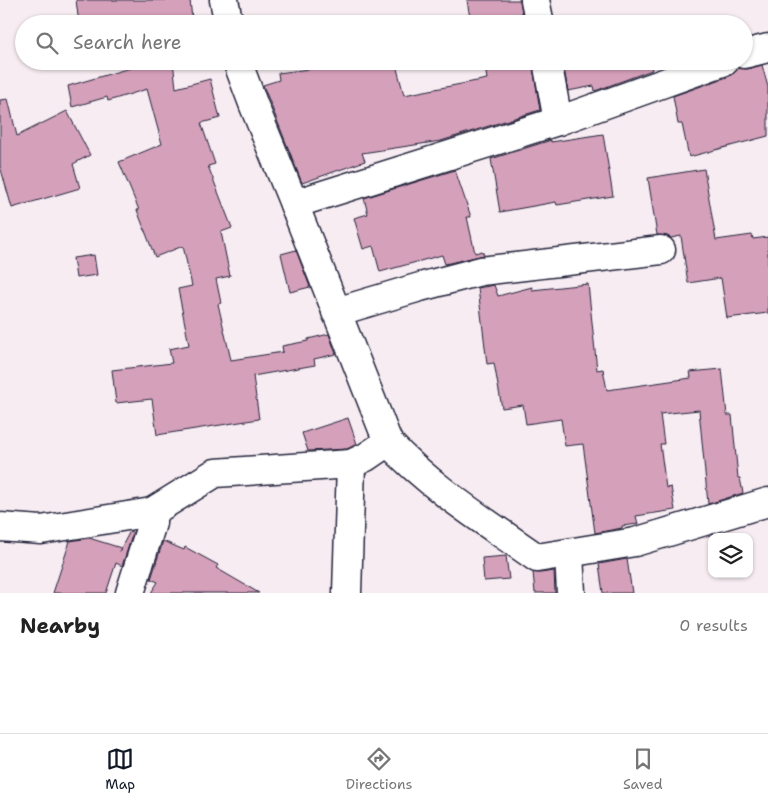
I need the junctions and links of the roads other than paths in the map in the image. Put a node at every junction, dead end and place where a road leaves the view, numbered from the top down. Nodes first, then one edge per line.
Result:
1 (224, 0) edge
2 (535, 0) edge
3 (228, 15) edge
4 (538, 15) edge
5 (768, 48) edge
6 (753, 52) edge
7 (240, 70) edge
8 (549, 70) edge
9 (700, 70) edge
10 (558, 121) junction
11 (294, 204) junction
12 (661, 250) dead end
13 (336, 312) junction
14 (388, 442) junction
15 (351, 464) junction
16 (768, 502) edge
17 (152, 512) junction
18 (0, 527) edge
19 (569, 553) junction
20 (130, 593) edge
21 (347, 593) edge
22 (571, 593) edge

1 - 3 street
2 - 4 street
5 - 6 street
7 - 11 street
8 - 10 street
9 - 10 street
10 - 11 street
11 - 13 street
12 - 13 street
13 - 14 street
14 - 15 street
14 - 19 street
15 - 17 street
15 - 21 street
16 - 19 street
17 - 18 street
17 - 20 street
19 - 22 street

